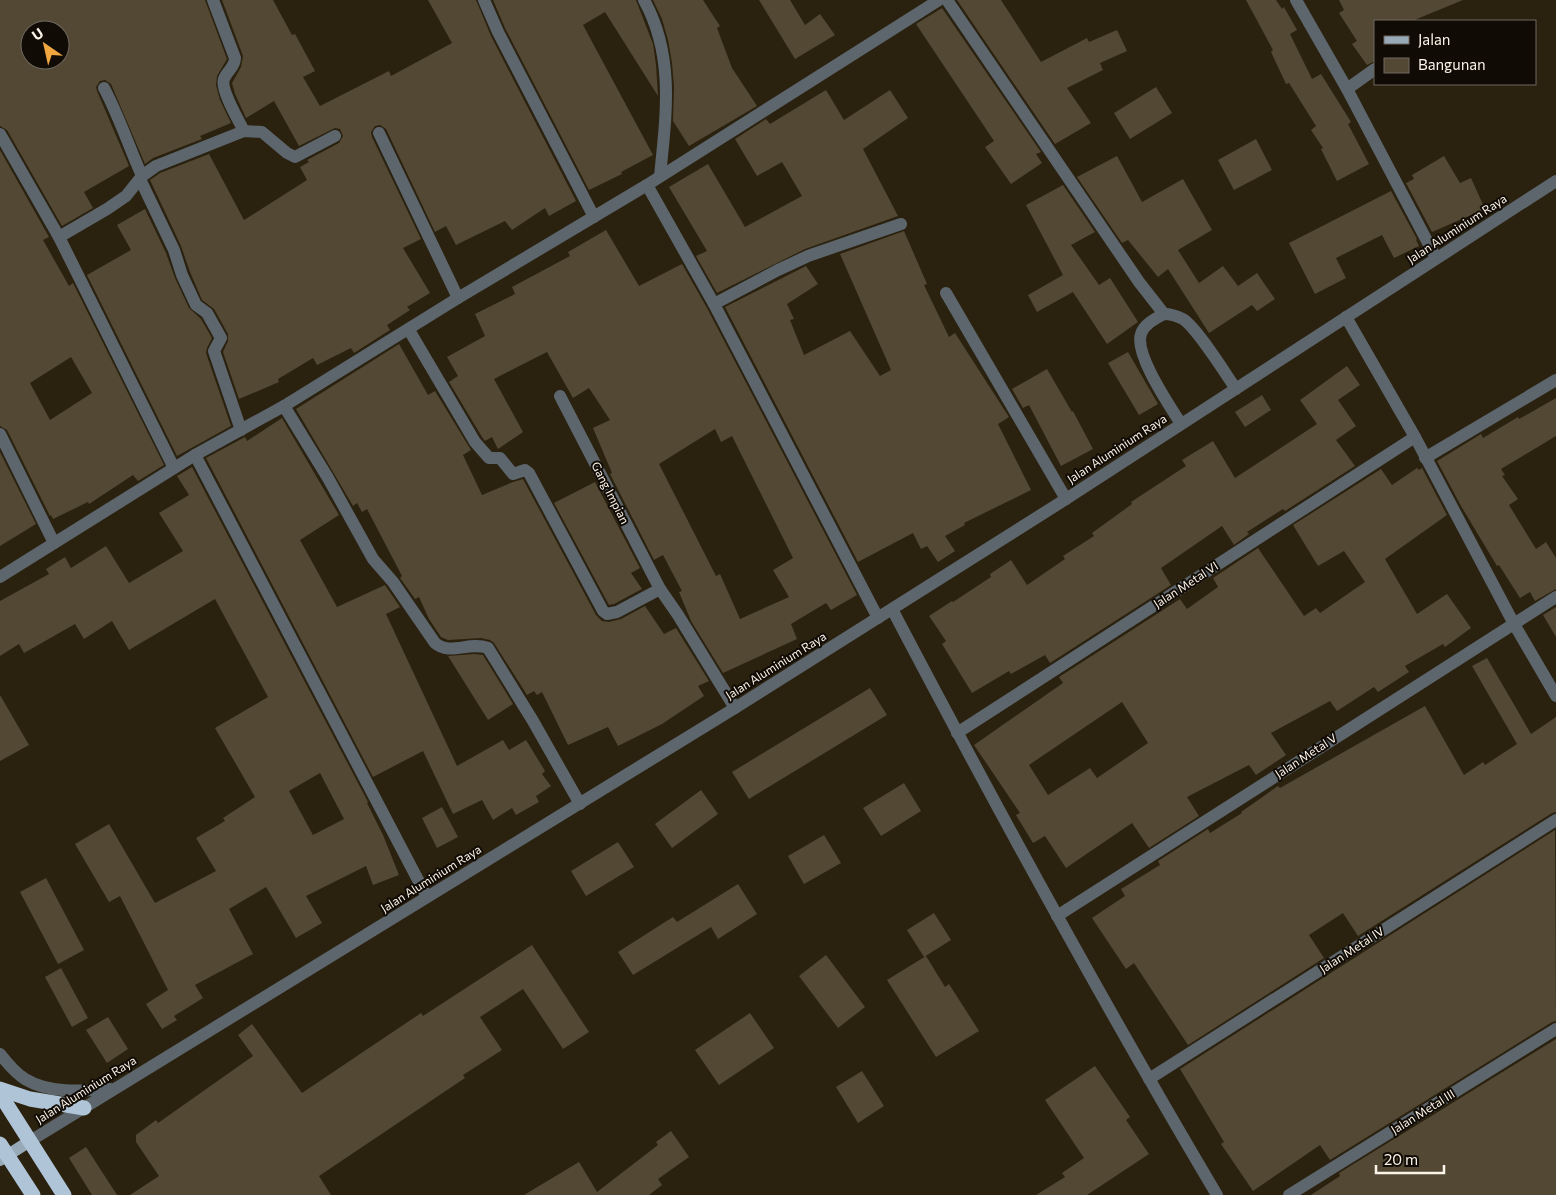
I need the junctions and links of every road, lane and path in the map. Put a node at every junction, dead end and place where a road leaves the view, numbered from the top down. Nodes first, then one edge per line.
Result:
1 (213, 0) edge
2 (484, 0) edge
3 (644, 0) edge
4 (939, 0) edge
5 (947, 0) edge
6 (1296, 0) edge
7 (1374, 70) edge
8 (104, 88) dead end
9 (1347, 89) junction
10 (244, 131) junction
11 (379, 133) dead end
12 (0, 134) edge
13 (335, 136) dead end
14 (660, 176) junction
15 (141, 178) junction
16 (1556, 181) edge
17 (647, 185) junction
18 (594, 217) junction
19 (901, 224) dead end
20 (59, 237) junction
21 (1436, 258) junction
22 (946, 293) dead end
23 (458, 298) junction
24 (714, 304) junction
25 (1164, 314) junction
26 (1346, 317) junction
27 (409, 330) junction
28 (1556, 380) edge
29 (1236, 389) junction
30 (560, 396) dead end
31 (284, 406) junction
32 (1181, 424) junction
33 (241, 430) junction
34 (0, 434) edge
35 (1415, 437) junction
36 (195, 455) junction
37 (1425, 458) junction
38 (174, 468) junction
39 (1066, 499) junction
40 (54, 543) junction
41 (0, 577) edge
42 (660, 589) junction
43 (1556, 597) edge
44 (892, 609) junction
45 (878, 618) junction
46 (1514, 624) junction
47 (1556, 696) edge
48 (735, 708) junction
49 (957, 733) junction
50 (580, 804) junction
51 (1556, 820) edge
52 (427, 897) junction
53 (1057, 916) junction
54 (1556, 1029) edge
55 (0, 1054) edge
56 (1149, 1079) junction
57 (0, 1089) edge
58 (114, 1089) junction
59 (0, 1094) edge
60 (84, 1108) junction
61 (30, 1141) junction
62 (2, 1153) edge
63 (33, 1195) edge
64 (64, 1195) edge
65 (1217, 1195) edge
66 (1289, 1195) edge

1 - 10 street
2 - 18 street
3 - 14 street
4 - 14 street
5 - 25 street
6 - 9 street
7 - 9 street
8 - 15 street
9 - 21 street
10 - 13 street
10 - 15 street
11 - 23 street
12 - 20 street
14 - 17 street
15 - 20 street
15 - 33 street
16 - 21 street, Jalan Aluminium Raya
17 - 18 street
17 - 24 street
18 - 23 street
19 - 24 street
20 - 38 street
21 - 26 street, Jalan Aluminium Raya
22 - 39 street
23 - 27 street
24 - 45 street
25 - 29 street
25 - 32 street
26 - 29 street, Jalan Aluminium Raya
26 - 35 street
27 - 31 street
27 - 42 street
28 - 37 street
29 - 32 street, Jalan Aluminium Raya
30 - 42 street, Gang Impian
31 - 33 street
31 - 50 street
32 - 39 street, Jalan Aluminium Raya
33 - 36 street
34 - 40 street
35 - 37 street
35 - 49 street, Jalan Metal VI
36 - 38 street
36 - 52 street
37 - 46 street
38 - 40 street
39 - 44 street, Jalan Aluminium Raya
40 - 41 street
42 - 48 street, Gang Impian
43 - 46 street, Jalan Metal V
44 - 45 street, Jalan Aluminium Raya
44 - 49 street
45 - 48 street, Jalan Aluminium Raya
46 - 47 street
46 - 53 street, Jalan Metal V
48 - 50 street, Jalan Aluminium Raya
49 - 53 street
50 - 52 street, Jalan Aluminium Raya
51 - 56 street, Jalan Metal IV
52 - 58 street, Jalan Aluminium Raya
53 - 56 street
54 - 66 street, Jalan Metal III
55 - 58 street
56 - 65 street
57 - 60 highway
58 - 60 street, Jalan Aluminium Raya
59 - 61 highway
60 - 61 street, Jalan Aluminium Raya
61 - 62 main road, Jalan Aluminium Raya
61 - 64 highway
62 - 63 highway

